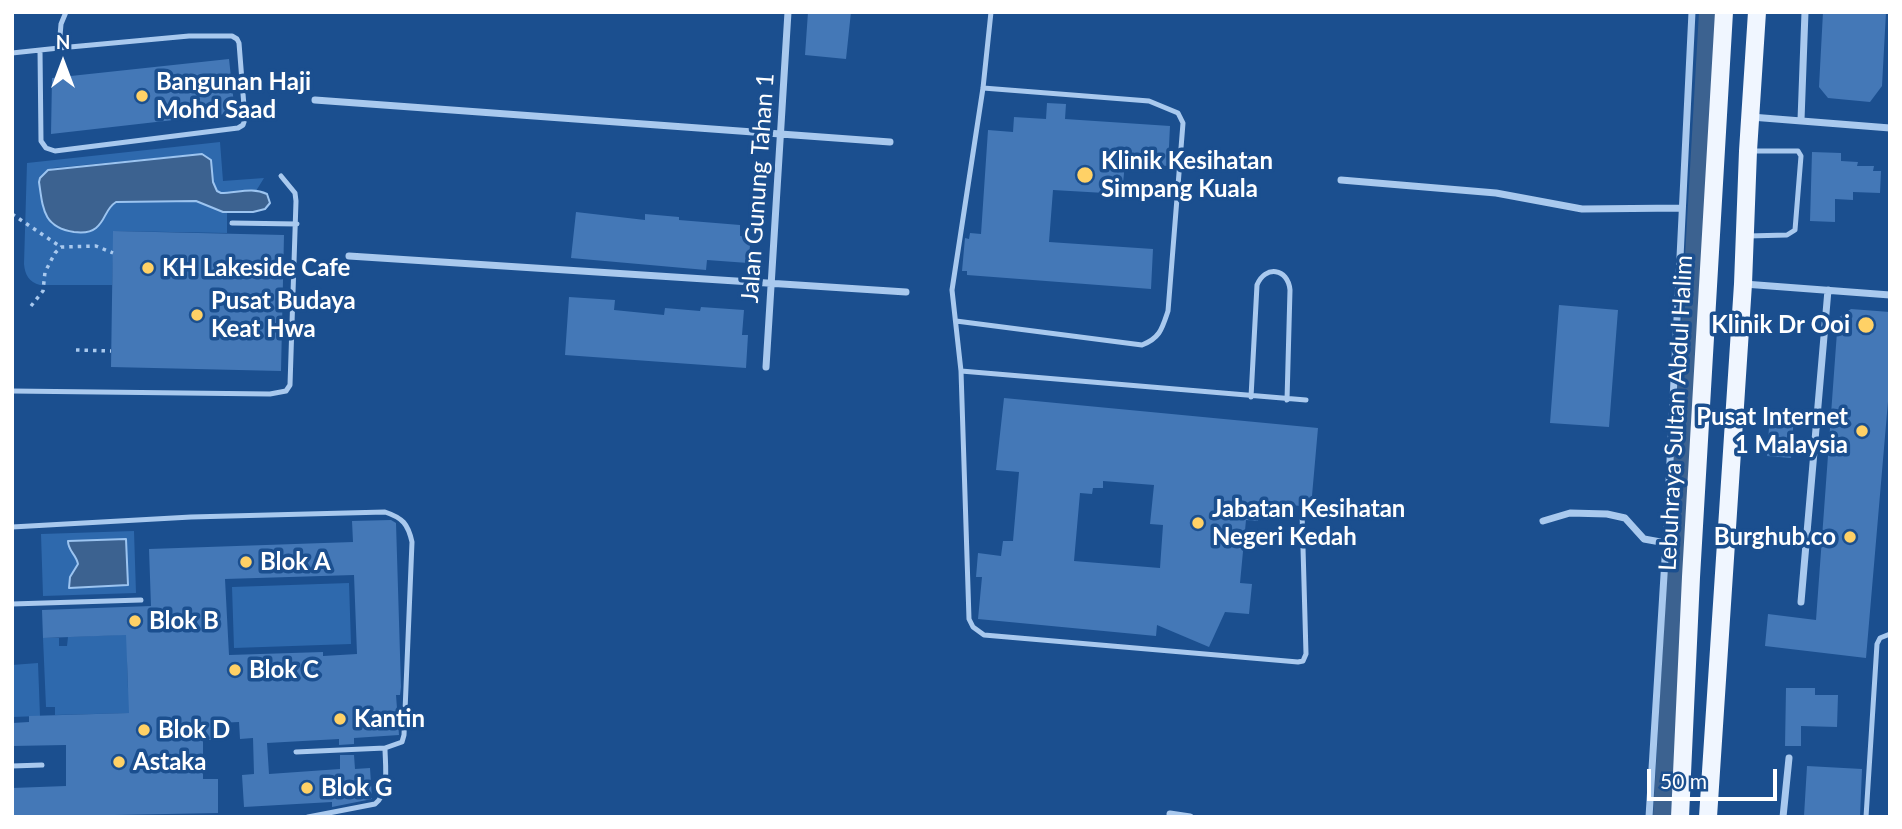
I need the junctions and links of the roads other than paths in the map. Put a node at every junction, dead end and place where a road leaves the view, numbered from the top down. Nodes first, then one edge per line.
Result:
1 (66, 12) edge
2 (788, 12) edge
3 (991, 12) edge
4 (1692, 12) edge
5 (1724, 12) edge
6 (1756, 12) edge
7 (1805, 12) edge
8 (59, 48) junction
9 (40, 50) junction
10 (12, 53) edge
11 (983, 88) junction
12 (315, 100) dead end
13 (1749, 117) junction
14 (1801, 120) junction
15 (1890, 128) edge
16 (781, 134) junction
17 (890, 142) dead end
18 (1748, 151) junction
19 (281, 176) dead end
20 (1342, 180) dead end
21 (1682, 208) junction
22 (232, 223) dead end
23 (297, 224) junction
24 (1744, 236) junction
25 (349, 256) dead end
26 (771, 284) junction
27 (1743, 284) junction
28 (1828, 290) junction
29 (906, 292) dead end
30 (1890, 295) edge
31 (956, 321) junction
32 (766, 367) dead end
33 (961, 371) junction
34 (12, 391) edge
35 (1251, 397) junction
36 (1287, 400) junction
37 (1306, 400) dead end
38 (1302, 512) dead end
39 (1543, 521) dead end
40 (12, 527) edge
41 (1666, 542) junction
42 (141, 600) dead end
43 (1801, 602) dead end
44 (12, 604) edge
45 (1890, 634) edge
46 (385, 747) junction
47 (296, 751) dead end
48 (1789, 758) dead end
49 (42, 765) dead end
50 (12, 766) edge
51 (1170, 814) dead end
52 (308, 817) edge
53 (1191, 817) edge
54 (1649, 817) edge
55 (1680, 817) edge
56 (1708, 817) edge
57 (1783, 817) edge
58 (1866, 817) edge

1 - 8 lane
2 - 16 street, Jalan Gunung Tahan 1
3 - 11 lane
4 - 21 street
5 - 55 main road, Lebuhraya Sultan Abdul Halim
6 - 13 main road
7 - 14 street
8 - 9 lane
8 - 9 lane
9 - 10 lane
11 - 31 lane
11 - 31 lane
12 - 16 street
13 - 14 street
13 - 18 main road
14 - 15 street
16 - 17 street
16 - 26 street, Jalan Gunung Tahan 1
18 - 24 main road
18 - 24 lane
19 - 23 lane
20 - 21 street
21 - 41 street
22 - 23 lane
23 - 34 lane
24 - 27 main road
25 - 26 street
26 - 29 street
26 - 32 street, Jalan Gunung Tahan 1
27 - 28 street
27 - 56 main road
28 - 30 street
28 - 43 street
31 - 33 lane
33 - 35 lane
33 - 38 lane
35 - 36 lane
35 - 36 lane
36 - 37 lane
39 - 41 street
40 - 46 lane
41 - 54 street
42 - 44 lane
45 - 58 lane
46 - 47 lane
46 - 52 lane
48 - 57 street
49 - 50 lane
51 - 53 street

